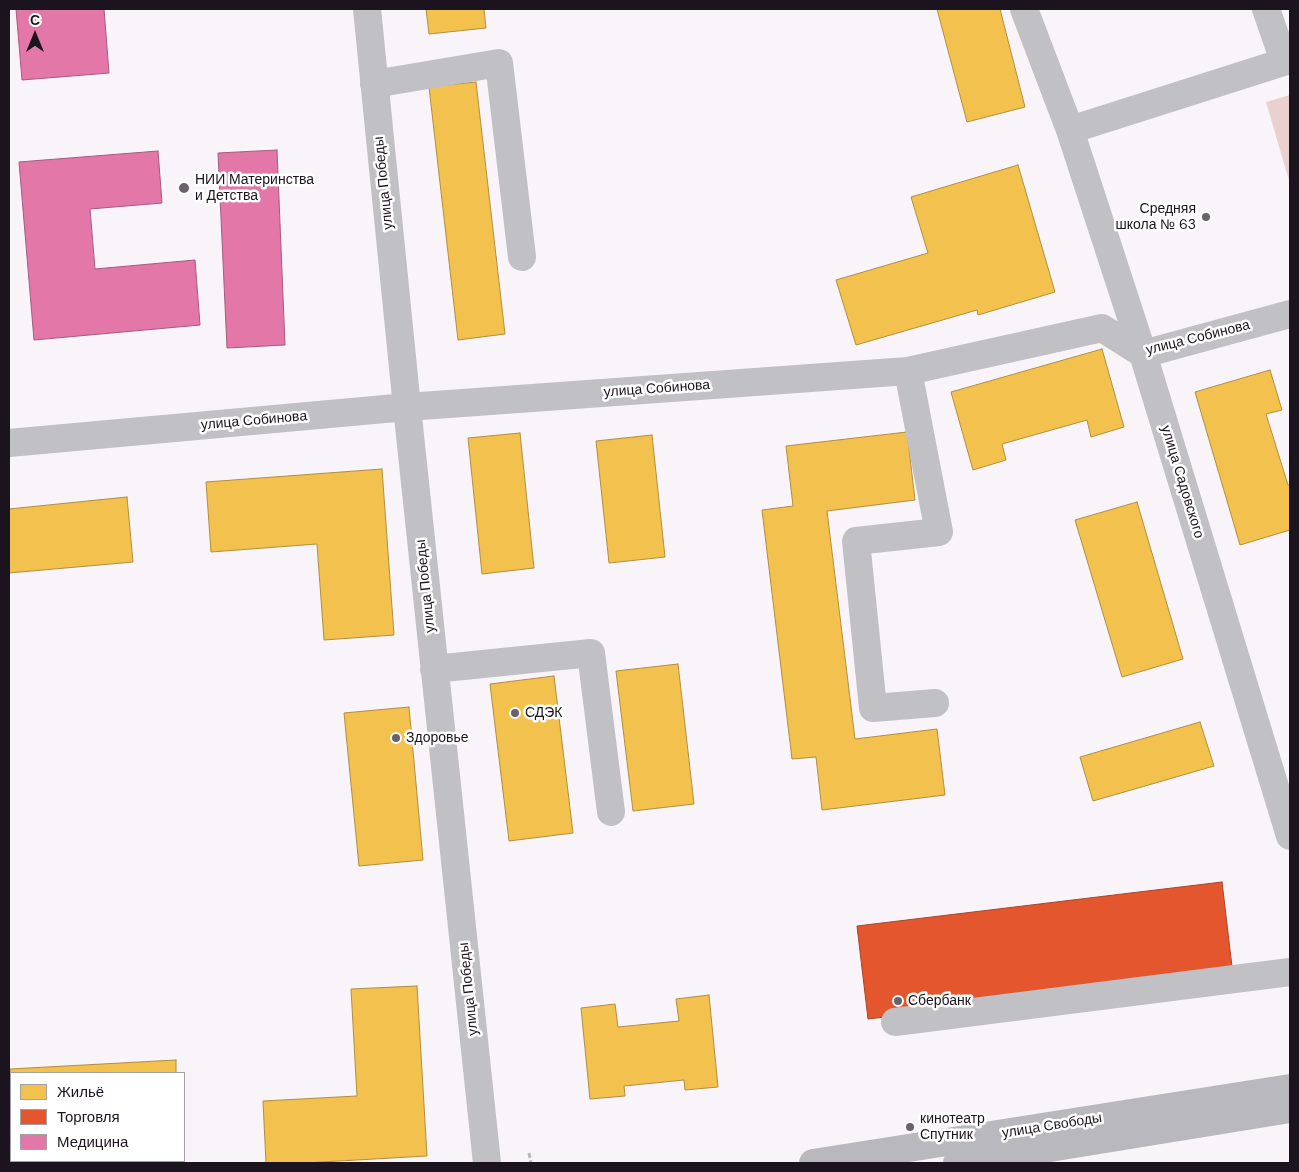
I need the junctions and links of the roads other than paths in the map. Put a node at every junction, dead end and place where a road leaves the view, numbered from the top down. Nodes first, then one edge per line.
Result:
1 (367, 9) edge
2 (1024, 9) edge
3 (1266, 9) edge
4 (1287, 60) edge
5 (374, 84) junction
6 (1070, 130) junction
7 (522, 257) dead end
8 (1290, 314) edge
9 (1143, 354) junction
10 (908, 371) junction
11 (407, 407) junction
12 (9, 443) edge
13 (434, 669) junction
14 (935, 704) dead end
15 (611, 812) dead end
16 (1290, 836) edge
17 (1290, 972) edge
18 (895, 1022) dead end
19 (1290, 1088) edge
20 (1290, 1109) edge
21 (487, 1163) edge
22 (813, 1163) edge
23 (957, 1163) edge

1 - 5 street, улица Победы
2 - 6 street, улица Садовского
3 - 4 street
4 - 6 street
5 - 7 street
5 - 11 street, улица Победы
6 - 9 street, улица Садовского
8 - 9 street, улица Собинова
9 - 10 street, улица Собинова
9 - 16 street, улица Садовского
10 - 11 street, улица Собинова
10 - 14 street
11 - 12 street, улица Собинова
11 - 13 street, улица Победы
13 - 15 street
13 - 21 street, улица Победы
17 - 18 street
19 - 22 main road, улица Свободы
20 - 23 main road, улица Свободы

